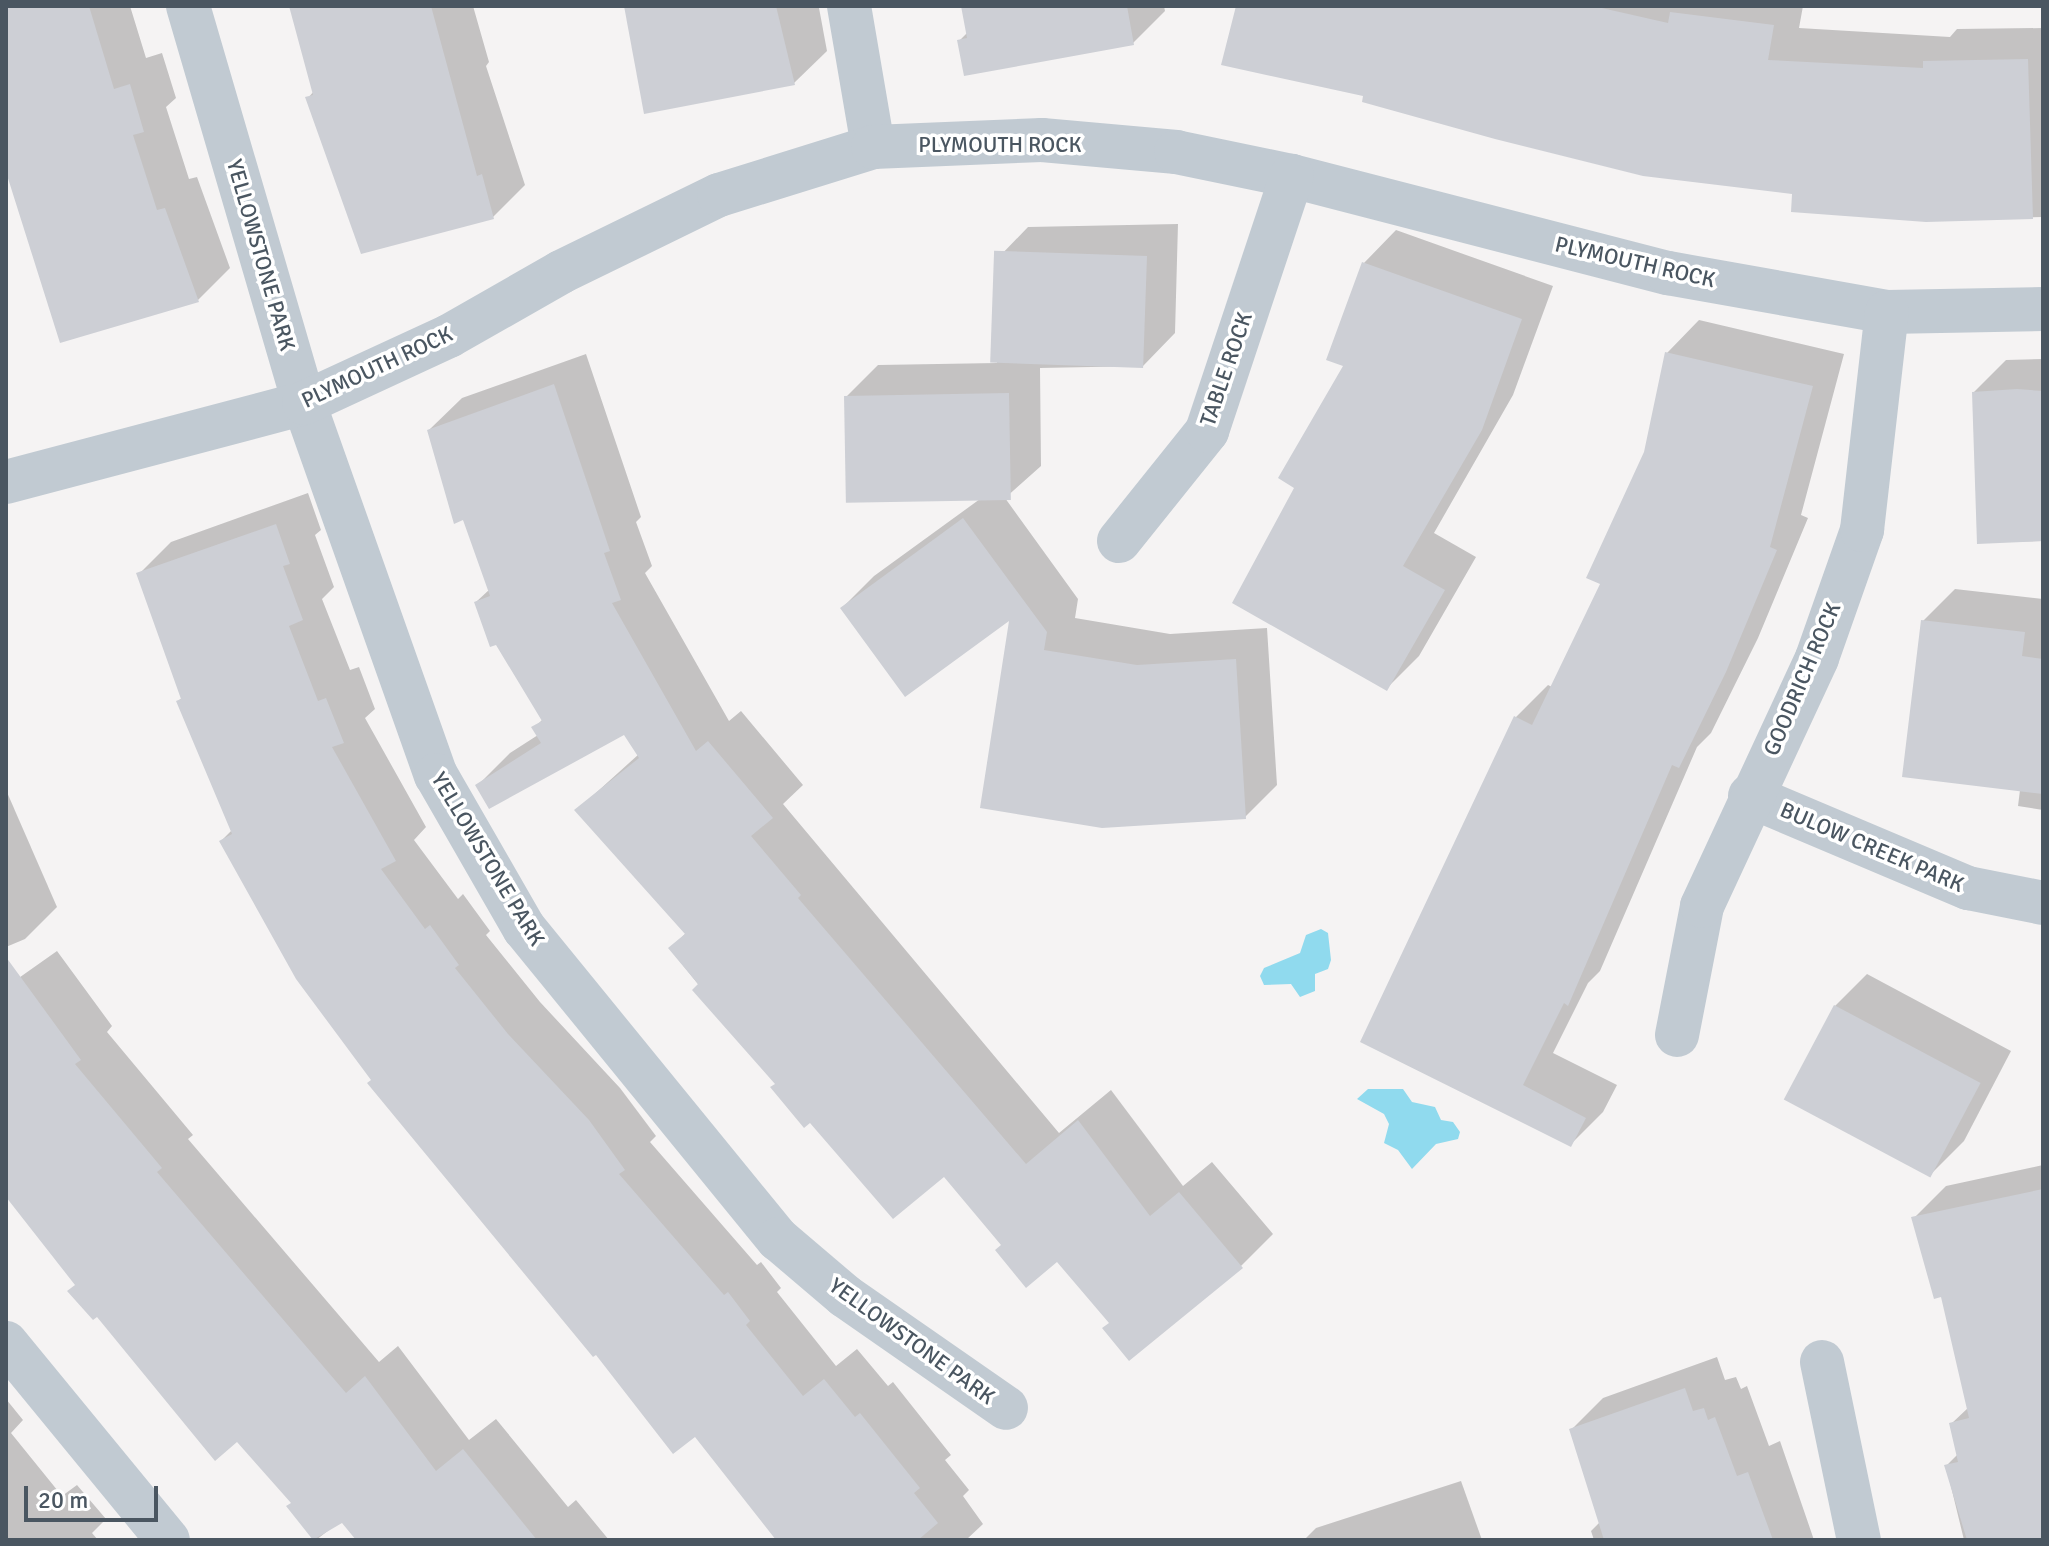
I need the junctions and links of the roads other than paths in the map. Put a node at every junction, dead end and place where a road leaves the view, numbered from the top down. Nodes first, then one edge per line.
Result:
1 (188, 6) edge
2 (849, 6) edge
3 (873, 147) junction
4 (1292, 176) junction
5 (2043, 309) edge
6 (1887, 312) junction
7 (304, 403) junction
8 (6, 482) edge
9 (1119, 541) dead end
10 (1750, 796) junction
11 (2043, 903) edge
12 (1677, 1035) dead end
13 (6, 1343) edge
14 (1822, 1362) dead end
15 (1006, 1408) dead end
16 (168, 1540) edge
17 (1859, 1540) edge

1 - 7 street, YELLOWSTONE PARK
2 - 3 street
3 - 4 street, PLYMOUTH ROCK
3 - 7 street, PLYMOUTH ROCK
4 - 6 street, PLYMOUTH ROCK
4 - 9 street, TABLE ROCK
5 - 6 street, PLYMOUTH ROCK
6 - 10 street, GOODRICH ROCK
7 - 8 street, PLYMOUTH ROCK
7 - 15 street, YELLOWSTONE PARK
10 - 11 street, BULOW CREEK PARK
10 - 12 street, GOODRICH ROCK
13 - 16 street
14 - 17 street

